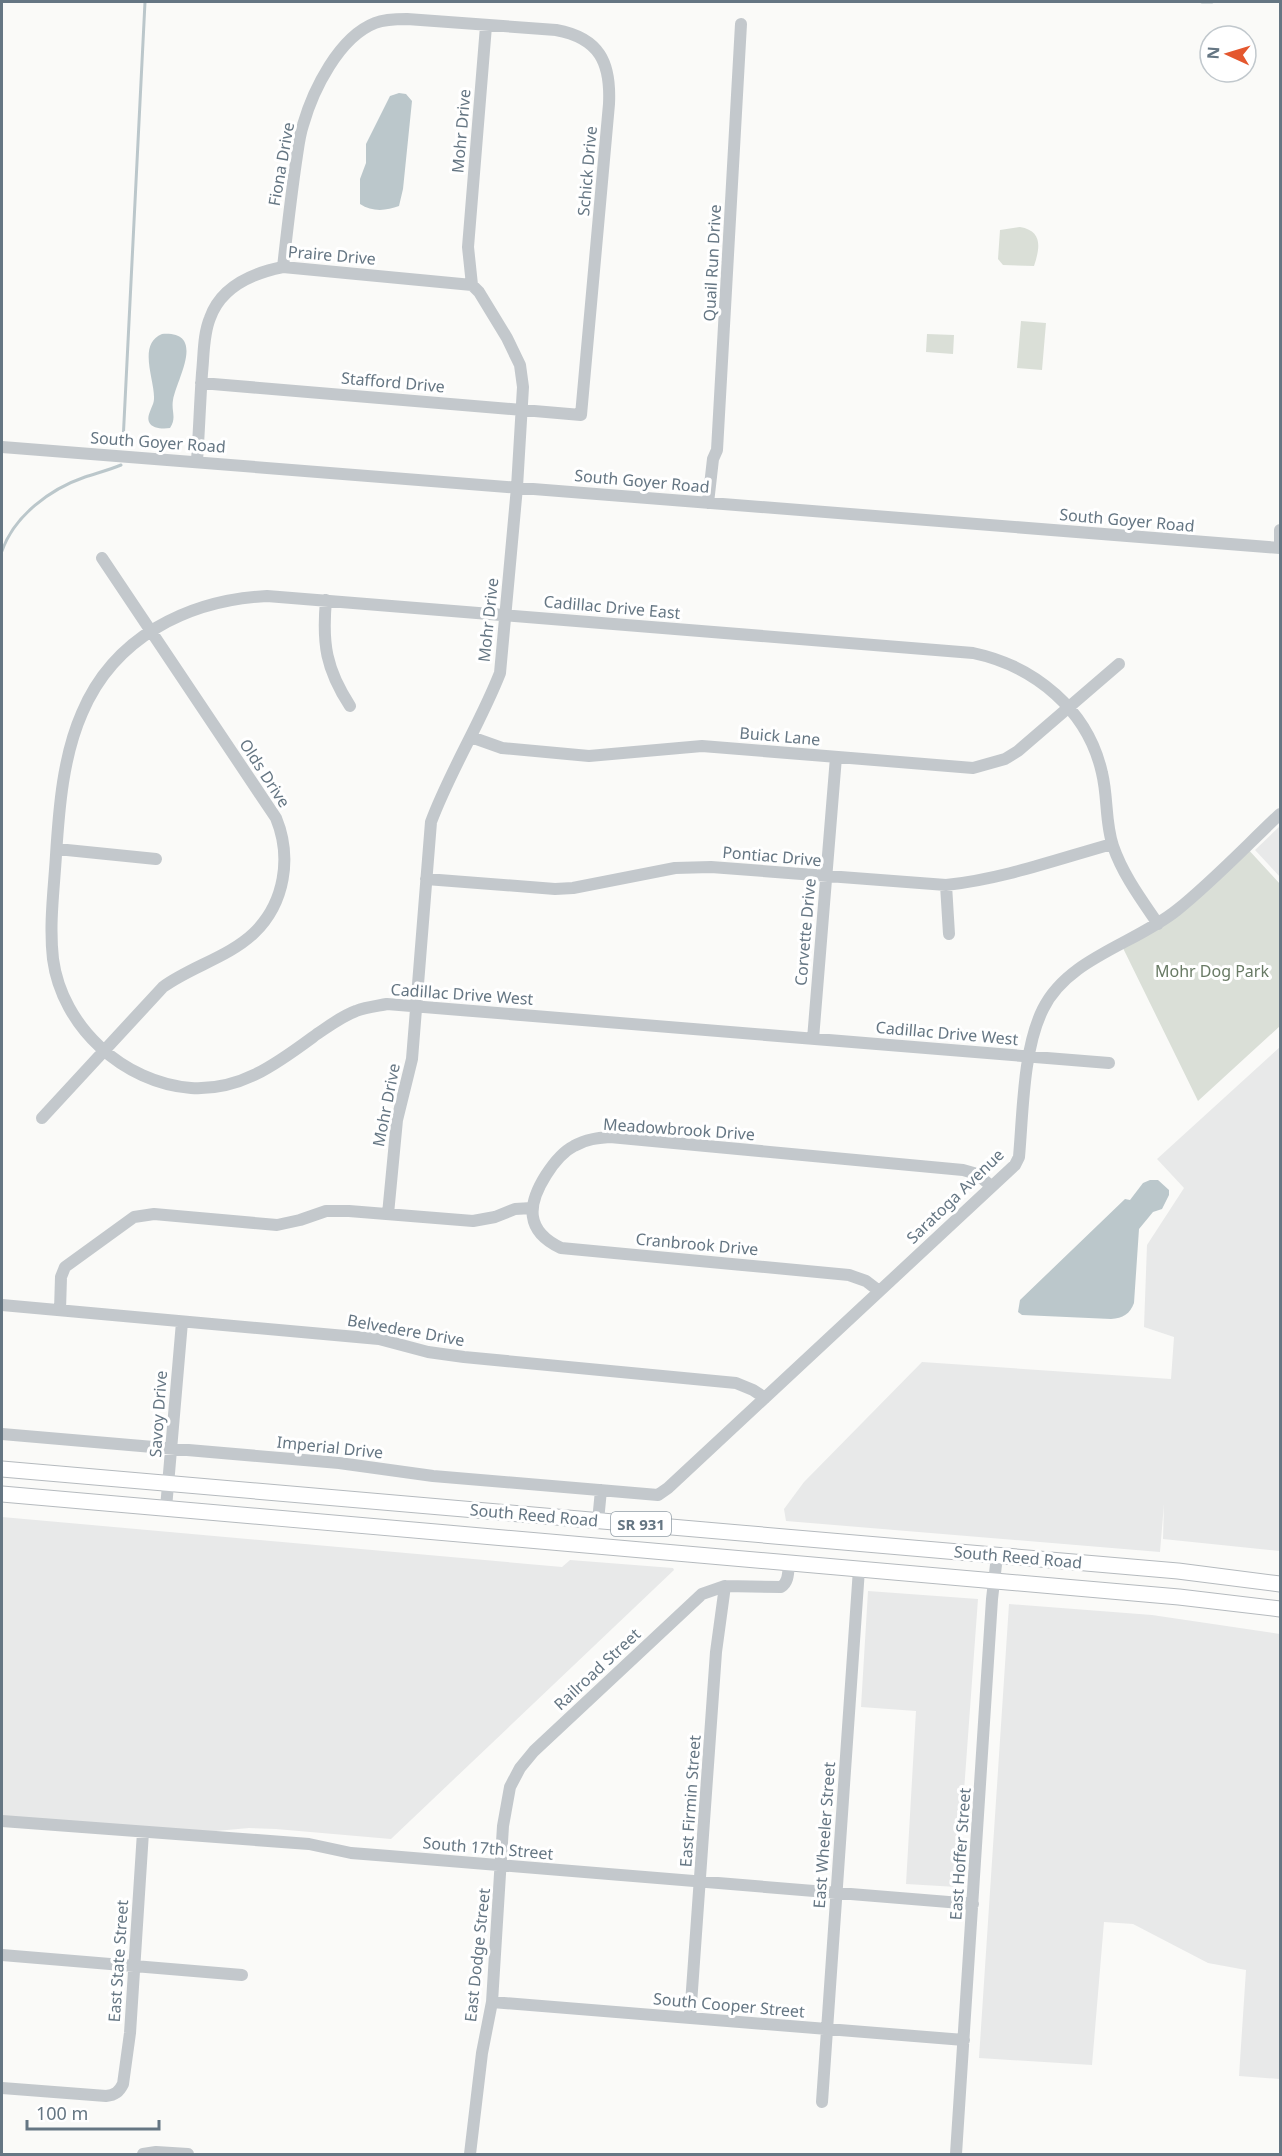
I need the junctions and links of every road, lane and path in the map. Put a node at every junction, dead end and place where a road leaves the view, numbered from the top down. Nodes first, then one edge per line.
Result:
1 (741, 24) dead end
2 (486, 26) junction
3 (283, 267) junction
4 (472, 285) junction
5 (201, 383) junction
6 (521, 409) junction
7 (581, 414) joint
8 (2, 447) edge
9 (197, 461) junction
10 (517, 487) junction
11 (708, 503) junction
12 (1281, 530) edge
13 (1280, 548) edge
14 (102, 558) dead end
15 (326, 600) junction
16 (506, 615) junction
17 (150, 630) junction
18 (1119, 664) dead end
19 (351, 706) dead end
20 (1069, 707) junction
21 (471, 737) junction
22 (836, 757) junction
23 (1281, 814) edge
24 (1112, 844) junction
25 (57, 849) junction
26 (156, 859) dead end
27 (826, 877) junction
28 (426, 879) junction
29 (946, 885) junction
30 (1158, 924) junction
31 (949, 934) dead end
32 (416, 1005) junction
33 (813, 1039) junction
34 (104, 1051) junction
35 (1029, 1056) junction
36 (1109, 1063) dead end
37 (42, 1118) dead end
38 (991, 1186) junction
39 (532, 1208) junction
40 (388, 1214) junction
41 (879, 1291) junction
42 (2, 1305) edge
43 (60, 1310) junction
44 (182, 1322) junction
45 (765, 1398) junction
46 (2, 1434) edge
47 (172, 1449) junction
48 (2, 1468) edge
49 (170, 1483) junction
50 (601, 1490) junction
51 (2, 1494) edge
52 (654, 1495) joint
53 (166, 1508) junction
54 (598, 1521) junction
55 (997, 1556) junction
56 (789, 1563) junction
57 (859, 1569) junction
58 (994, 1581) junction
59 (1281, 1584) edge
60 (725, 1586) junction
61 (1281, 1609) edge
62 (508, 1795) joint
63 (2, 1821) edge
64 (143, 1832) junction
65 (501, 1865) junction
66 (701, 1881) junction
67 (837, 1893) junction
68 (973, 1904) junction
69 (2, 1955) edge
70 (134, 1966) junction
71 (242, 1975) dead end
72 (492, 2002) junction
73 (690, 2018) junction
74 (827, 2030) junction
75 (964, 2040) junction
76 (2, 2088) edge
77 (822, 2103) dead end
78 (143, 2154) edge
79 (188, 2154) edge
80 (470, 2154) edge
81 (956, 2154) edge

1 - 11 street, Quail Run Drive
2 - 3 street, Fiona Drive
2 - 4 street, Mohr Drive
2 - 7 street, Schick Drive
3 - 4 street, Praire Drive
3 - 5 street, Praire Drive
4 - 6 street, Mohr Drive
5 - 6 street, Stafford Drive
5 - 9 street, Praire Drive
6 - 7 street, Stafford Drive
6 - 10 street, Mohr Drive
8 - 9 street, South Goyer Road
9 - 10 street, South Goyer Road
10 - 11 street, South Goyer Road
10 - 16 street, Mohr Drive
11 - 13 street, South Goyer Road
12 - 13 street
14 - 17 street, Olds Drive
15 - 16 street, Cadillac Drive East
15 - 17 street, Cadillac Drive East
15 - 19 street
16 - 20 street, Cadillac Drive East
16 - 21 street, Mohr Drive
17 - 25 street, Cadillac Drive East
17 - 34 street, Olds Drive
18 - 20 street, Buick Lane
20 - 22 street, Buick Lane
20 - 24 street, Cadillac Drive East
21 - 22 street, Buick Lane
21 - 28 street, Mohr Drive
22 - 27 street, Corvette Drive
23 - 30 street, Saratoga Avenue
24 - 29 street, Pontiac Drive
24 - 30 street, Cadillac Drive East
25 - 26 street
25 - 34 street, Cadillac Drive West
27 - 28 street, Pontiac Drive
27 - 29 street, Pontiac Drive
27 - 33 street, Corvette Drive
28 - 32 street, Mohr Drive
29 - 31 street
30 - 35 street, Saratoga Avenue
32 - 33 street, Cadillac Drive West
32 - 34 street, Cadillac Drive West
32 - 40 street, Mohr Drive
33 - 35 street, Cadillac Drive West
34 - 37 street, Olds Drive
35 - 36 street, Cadillac Drive West
35 - 38 street, Saratoga Avenue
38 - 39 street, Meadowbrook Drive
38 - 41 street, Saratoga Avenue
39 - 40 street
39 - 41 street, Cranbrook Drive
40 - 43 street
41 - 45 street, Saratoga Avenue
42 - 43 street, Belvedere Drive
43 - 44 street, Belvedere Drive
44 - 45 street, Belvedere Drive
44 - 47 street, Savoy Drive
45 - 52 street, Saratoga Avenue
46 - 47 street, Imperial Drive
47 - 49 street, Savoy Drive
47 - 50 street, Imperial Drive
48 - 49 main road, South Reed Road / SR 931
49 - 53 street, Savoy Drive
49 - 54 main road, South Reed Road / SR 931
50 - 52 street, Imperial Drive
50 - 54 street
51 - 53 main road, South Reed Road / SR 931
53 - 56 main road, South Reed Road / SR 931
54 - 55 main road, South Reed Road / SR 931
55 - 58 street, East Hoffer Street
55 - 59 main road, South Reed Road / SR 931
56 - 57 main road, South Reed Road / SR 931
56 - 60 street
57 - 58 main road, South Reed Road / SR 931
57 - 67 street, East Wheeler Street
58 - 61 main road, South Reed Road / SR 931
58 - 68 street, East Hoffer Street
60 - 62 street, Railroad Street
60 - 66 street, East Firmin Street
62 - 65 street, East Dodge Street
63 - 64 street, South 17th Street
64 - 65 street, South 17th Street
64 - 70 street, East State Street
65 - 66 street, South 17th Street
65 - 72 street, East Dodge Street
66 - 67 street, South 17th Street
66 - 73 street, East Firmin Street
67 - 68 street, South 17th Street
67 - 74 street, East Wheeler Street
68 - 75 street, East Hoffer Street
69 - 70 street
70 - 71 street
70 - 76 street, East State Street
72 - 73 street, South Cooper Street
72 - 80 street, East Dodge Street
73 - 74 street, South Cooper Street
74 - 75 street, South Cooper Street
74 - 77 street, East Wheeler Street
75 - 81 street, East Hoffer Street
78 - 79 street

